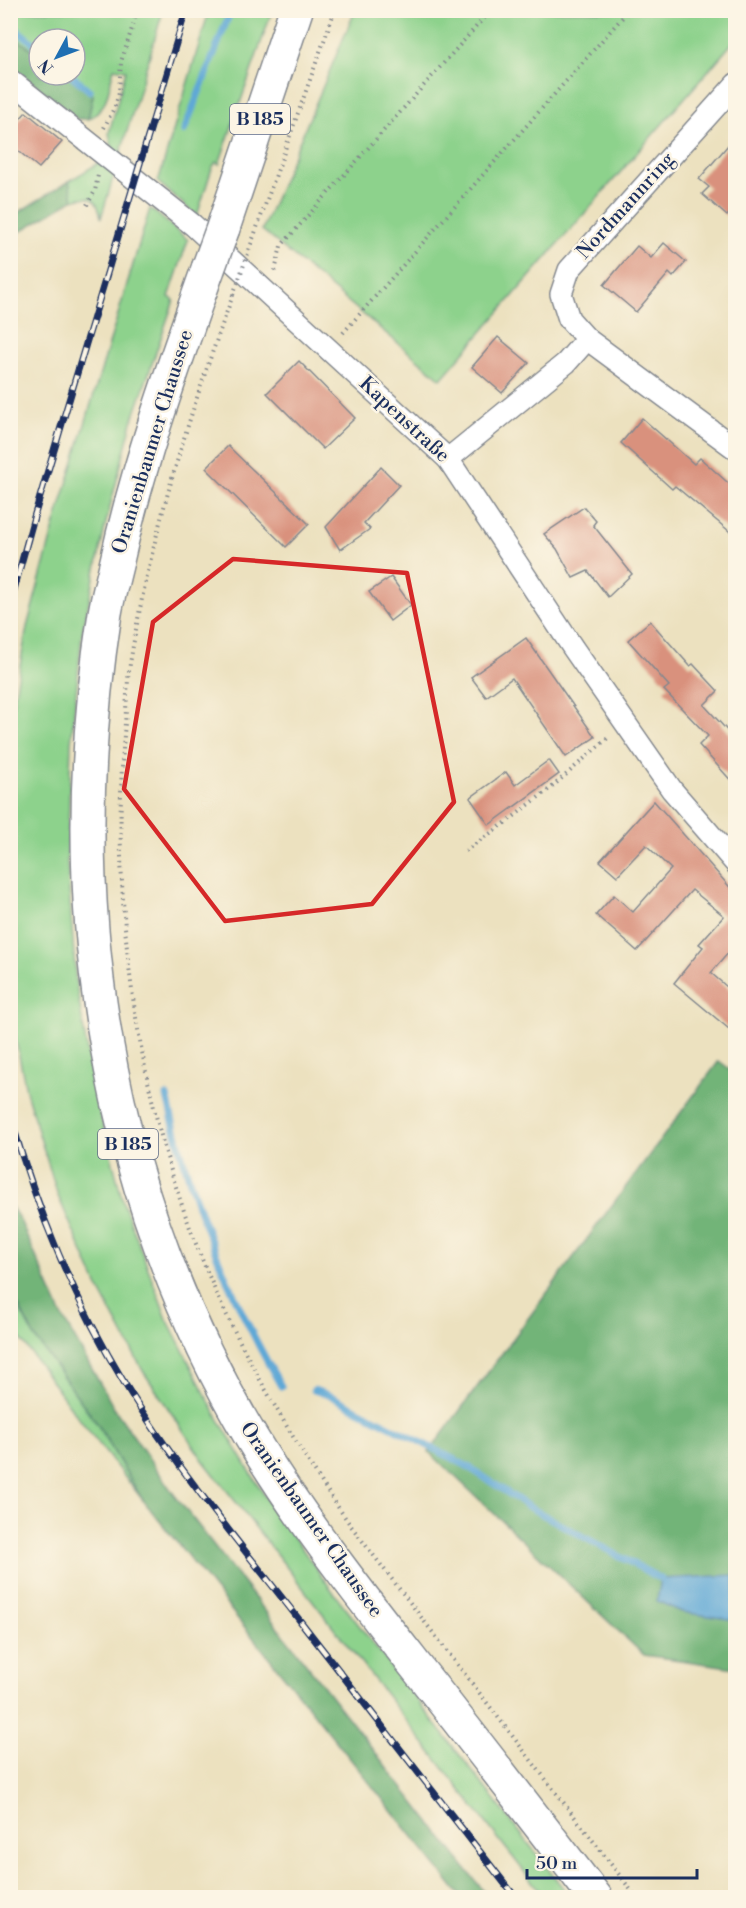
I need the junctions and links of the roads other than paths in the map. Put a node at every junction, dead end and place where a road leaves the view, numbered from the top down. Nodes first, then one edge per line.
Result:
1 (296, 10) edge
2 (10, 80) edge
3 (735, 84) edge
4 (587, 339) junction
5 (735, 449) edge
6 (448, 459) junction
7 (735, 864) edge
8 (596, 1898) edge

1 - 8 main road, Oranienbaumer Chaussee / B 185, bridge
2 - 6 street, Kapenstraße
3 - 4 street, Nordmannring
4 - 5 street, Nordmannring
4 - 6 street
6 - 7 street, Kapenstraße

